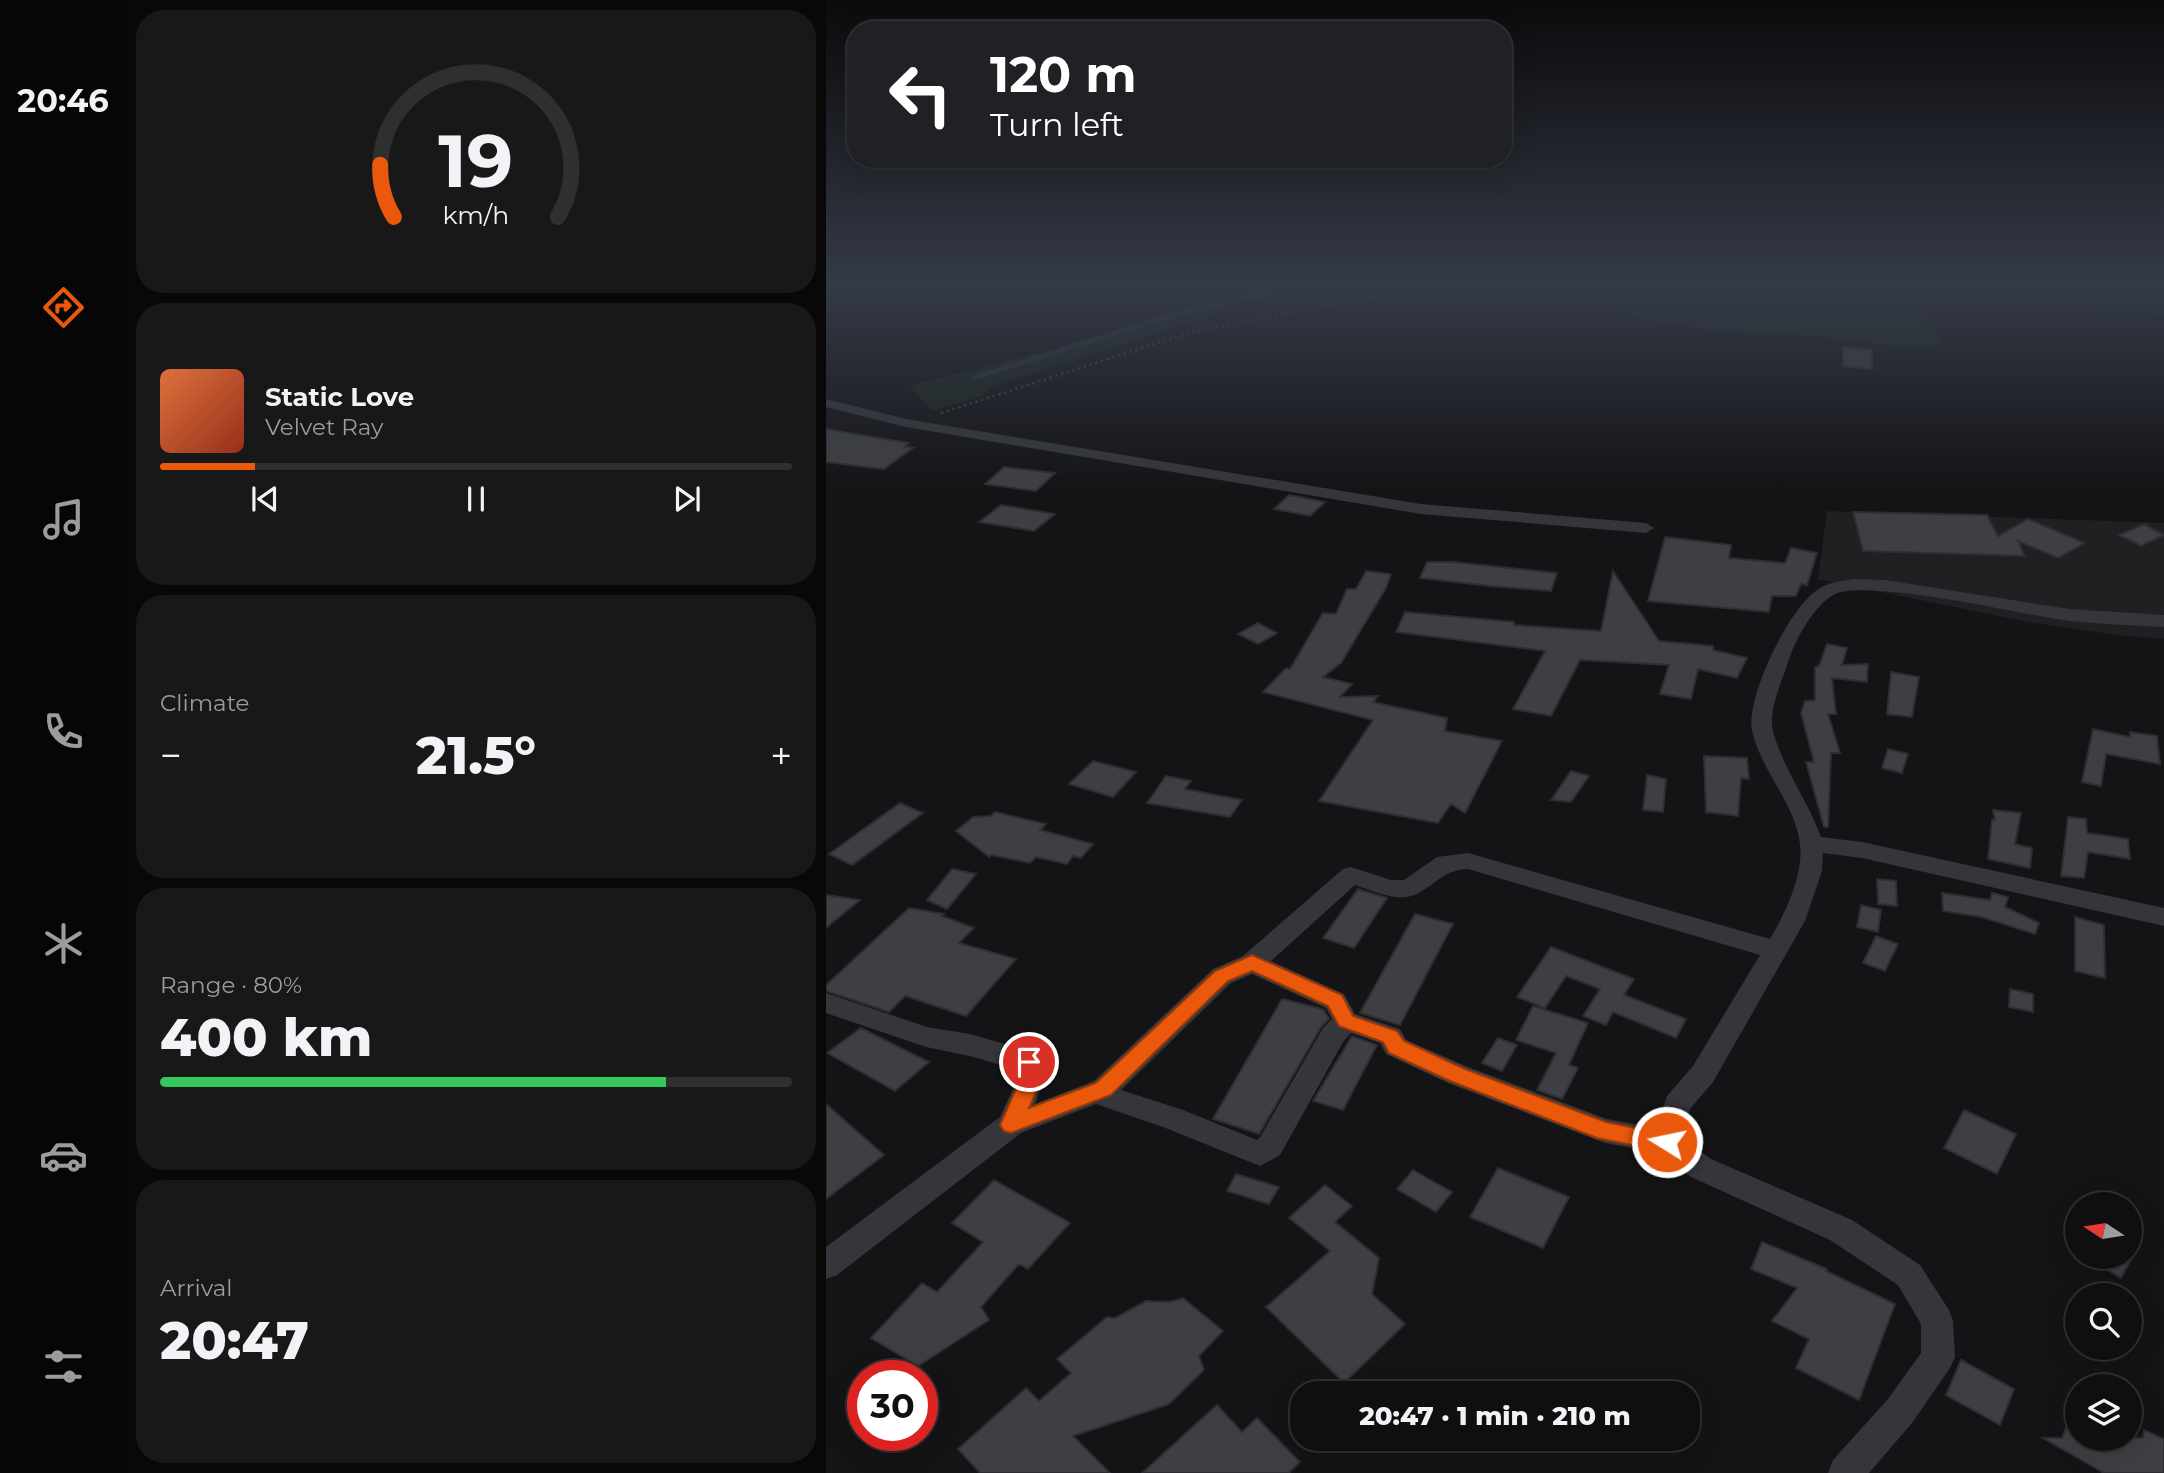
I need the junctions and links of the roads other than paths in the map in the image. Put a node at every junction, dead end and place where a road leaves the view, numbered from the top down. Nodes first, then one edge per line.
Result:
1 (826, 403) edge
2 (1646, 528) dead end
3 (2164, 621) edge
4 (1812, 844) junction
5 (2164, 917) edge
6 (1776, 950) junction
7 (1252, 962) junction
8 (826, 1003) edge
9 (1346, 1021) junction
10 (1097, 1093) junction
11 (1011, 1125) junction
12 (1667, 1142) junction
13 (826, 1265) edge
14 (1846, 1473) edge

1 - 2 street
3 - 4 street
4 - 5 street
4 - 6 street
6 - 7 street
6 - 12 street
7 - 9 street
7 - 10 street
8 - 11 street
9 - 10 street
9 - 12 street
10 - 11 street
11 - 13 street
12 - 14 street

